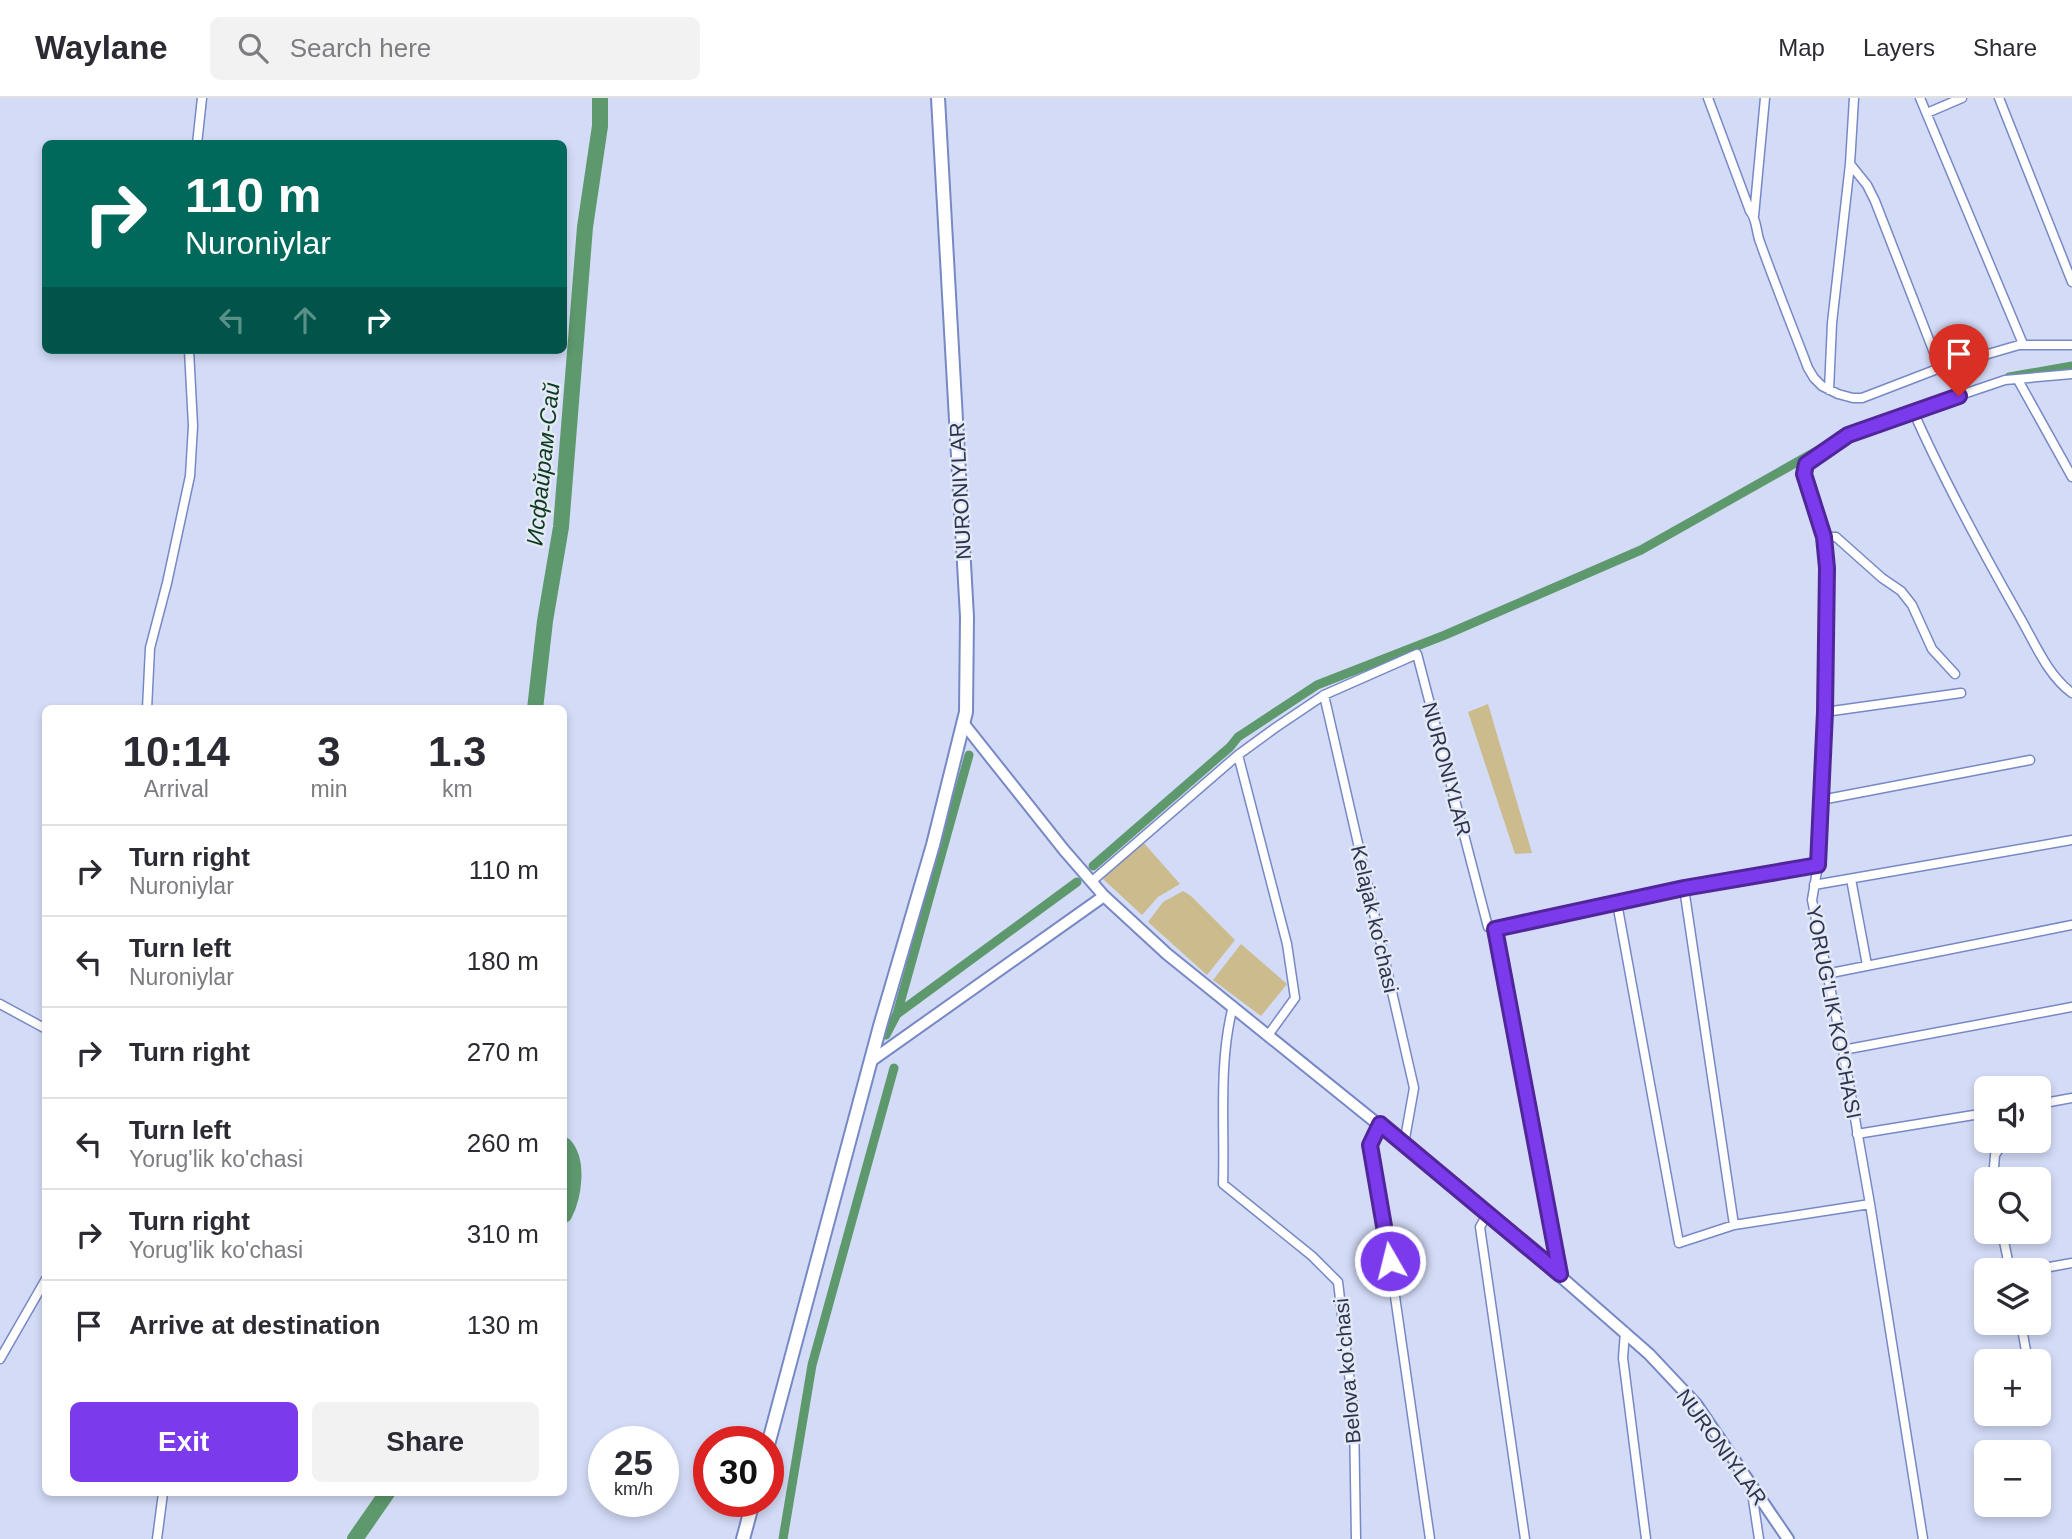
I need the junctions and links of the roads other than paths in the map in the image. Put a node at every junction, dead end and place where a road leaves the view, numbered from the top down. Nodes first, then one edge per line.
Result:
1 (202, 98) edge
2 (938, 98) edge
3 (1708, 98) edge
4 (1765, 98) edge
5 (1854, 98) edge
6 (1920, 98) edge
7 (1962, 98) edge
8 (1999, 98) edge
9 (1927, 113) junction
10 (197, 140) edge
11 (1850, 164) junction
12 (1754, 216) junction
13 (2072, 282) edge
14 (2023, 344) junction
15 (2072, 345) edge
16 (189, 354) edge
17 (1940, 368) junction
18 (2072, 374) edge
19 (2018, 380) junction
20 (1829, 390) junction
21 (1913, 411) junction
22 (2072, 477) edge
23 (1824, 537) junction
24 (1955, 674) dead end
25 (1961, 693) dead end
26 (2072, 693) edge
27 (1324, 695) junction
28 (147, 705) edge
29 (1825, 712) junction
30 (964, 724) junction
31 (1238, 755) junction
32 (2030, 760) dead end
33 (1821, 800) junction
34 (2072, 840) edge
35 (1818, 865) junction
36 (1851, 879) junction
37 (1090, 882) junction
38 (1814, 885) junction
39 (1684, 888) junction
40 (1104, 895) junction
41 (1617, 903) junction
42 (2072, 925) edge
43 (1495, 929) junction
44 (1867, 965) junction
45 (1826, 974) junction
46 (0, 1004) edge
47 (1233, 1006) junction
48 (2072, 1007) edge
49 (42, 1027) edge
50 (1269, 1034) junction
51 (1843, 1050) junction
52 (871, 1061) junction
53 (2072, 1098) edge
54 (2051, 1102) edge
55 (1974, 1115) edge
56 (1380, 1124) junction
57 (1857, 1134) junction
58 (1404, 1144) junction
59 (1870, 1204) junction
60 (1488, 1213) junction
61 (1734, 1225) junction
62 (2072, 1263) edge
63 (2051, 1267) edge
64 (1560, 1274) junction
65 (42, 1286) edge
66 (1625, 1332) junction
67 (0, 1359) edge
68 (773, 1426) edge
69 (1751, 1486) junction
70 (163, 1496) edge
71 (749, 1517) edge
72 (157, 1539) edge
73 (743, 1539) edge
74 (1356, 1539) edge
75 (1430, 1539) edge
76 (1525, 1539) edge
77 (1646, 1539) edge
78 (1759, 1539) edge
79 (1788, 1539) edge
80 (1923, 1539) edge

1 - 10 street
2 - 30 main road, NURONIYLAR
3 - 12 street
4 - 12 street
5 - 11 street
6 - 9 street
7 - 9 street
8 - 13 street
9 - 14 street
11 - 17 street
11 - 20 street
12 - 20 street
14 - 15 street
14 - 17 street
16 - 28 street
17 - 20 street
18 - 19 street, YORUG'LIK KO'CHASI
19 - 21 street, YORUG'LIK KO'CHASI
19 - 22 street
21 - 23 street, YORUG'LIK KO'CHASI
21 - 26 street
23 - 24 street
23 - 29 street, YORUG'LIK KO'CHASI
25 - 29 street
27 - 31 street, NURONIYLAR
27 - 43 street, NURONIYLAR
27 - 58 street, Kelajak koʻchasi
29 - 33 street, YORUG'LIK KO'CHASI
30 - 37 main road, NURONIYLAR
30 - 52 main road
31 - 37 street, NURONIYLAR
31 - 50 street
32 - 33 street
33 - 35 street, YORUG'LIK KO'CHASI
34 - 36 street
35 - 38 street, YORUG'LIK KO'CHASI
35 - 39 street
36 - 38 street
36 - 44 street
37 - 40 main road, NURONIYLAR
38 - 45 street, YORUG'LIK KO'CHASI
39 - 41 street
39 - 61 street
40 - 47 main road, NURONIYLAR
40 - 52 main road
41 - 43 street
41 - 61 street
42 - 44 street
43 - 64 street, NURONIYLAR
44 - 45 street
45 - 51 street, YORUG'LIK KO'CHASI
46 - 49 street
47 - 50 main road, NURONIYLAR
47 - 74 street, Belova koʻchasi
48 - 51 street
50 - 56 main road, NURONIYLAR
51 - 57 street, YORUG'LIK KO'CHASI
52 - 68 main road
53 - 54 street
55 - 57 street, YORUG'LIK KO'CHASI
56 - 58 main road, NURONIYLAR
56 - 75 street
57 - 59 street, YORUG'LIK KO'CHASI
58 - 60 main road, NURONIYLAR
59 - 61 street
59 - 80 street, YORUG'LIK KO'CHASI
60 - 64 main road, NURONIYLAR
60 - 76 street
62 - 63 street
64 - 66 main road, NURONIYLAR
65 - 67 street
66 - 69 main road, NURONIYLAR
66 - 77 street
69 - 78 street
69 - 79 main road, NURONIYLAR
70 - 72 street
71 - 73 main road

